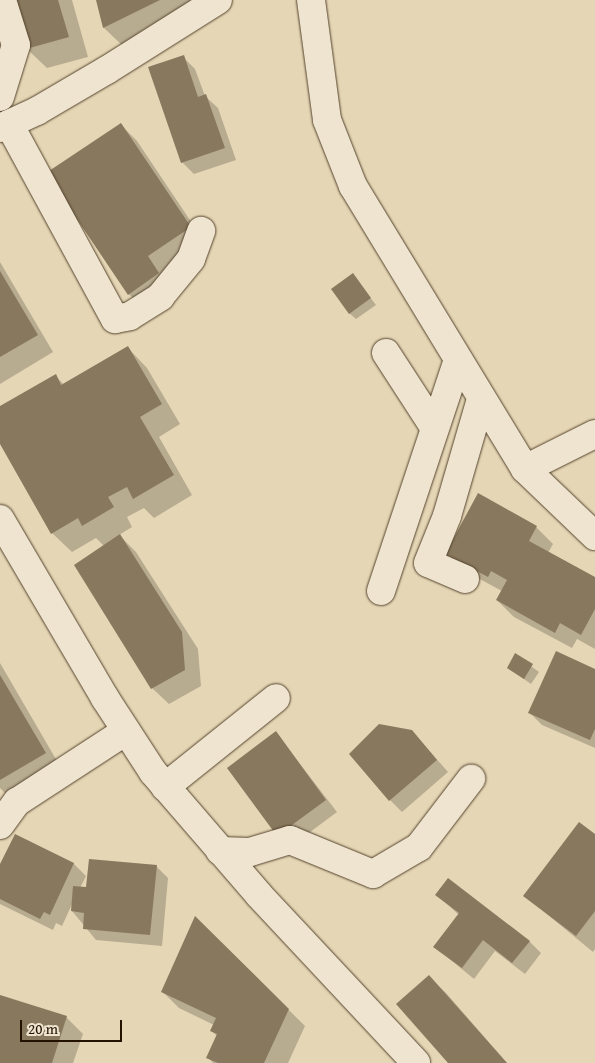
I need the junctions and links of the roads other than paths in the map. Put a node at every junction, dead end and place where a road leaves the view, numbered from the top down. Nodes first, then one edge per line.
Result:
1 (2, 0) edge
2 (218, 0) edge
3 (311, 0) edge
4 (0, 98) edge
5 (4, 126) edge
6 (202, 231) dead end
7 (386, 353) dead end
8 (457, 362) junction
9 (481, 399) junction
10 (434, 427) junction
11 (595, 434) edge
12 (525, 469) junction
13 (0, 519) edge
14 (595, 536) edge
15 (465, 579) dead end
16 (381, 591) dead end
17 (276, 698) dead end
18 (126, 731) junction
19 (471, 778) dead end
20 (166, 787) junction
21 (0, 825) edge
22 (220, 851) junction
23 (416, 1063) edge

1 - 4 street
2 - 5 street
3 - 8 street
5 - 6 street
7 - 10 street
8 - 9 street
8 - 10 street
9 - 12 street
9 - 15 street
10 - 16 street
11 - 12 street
12 - 14 street
13 - 18 street
17 - 20 street
18 - 20 street
18 - 21 street
19 - 22 street
20 - 22 street
22 - 23 street

